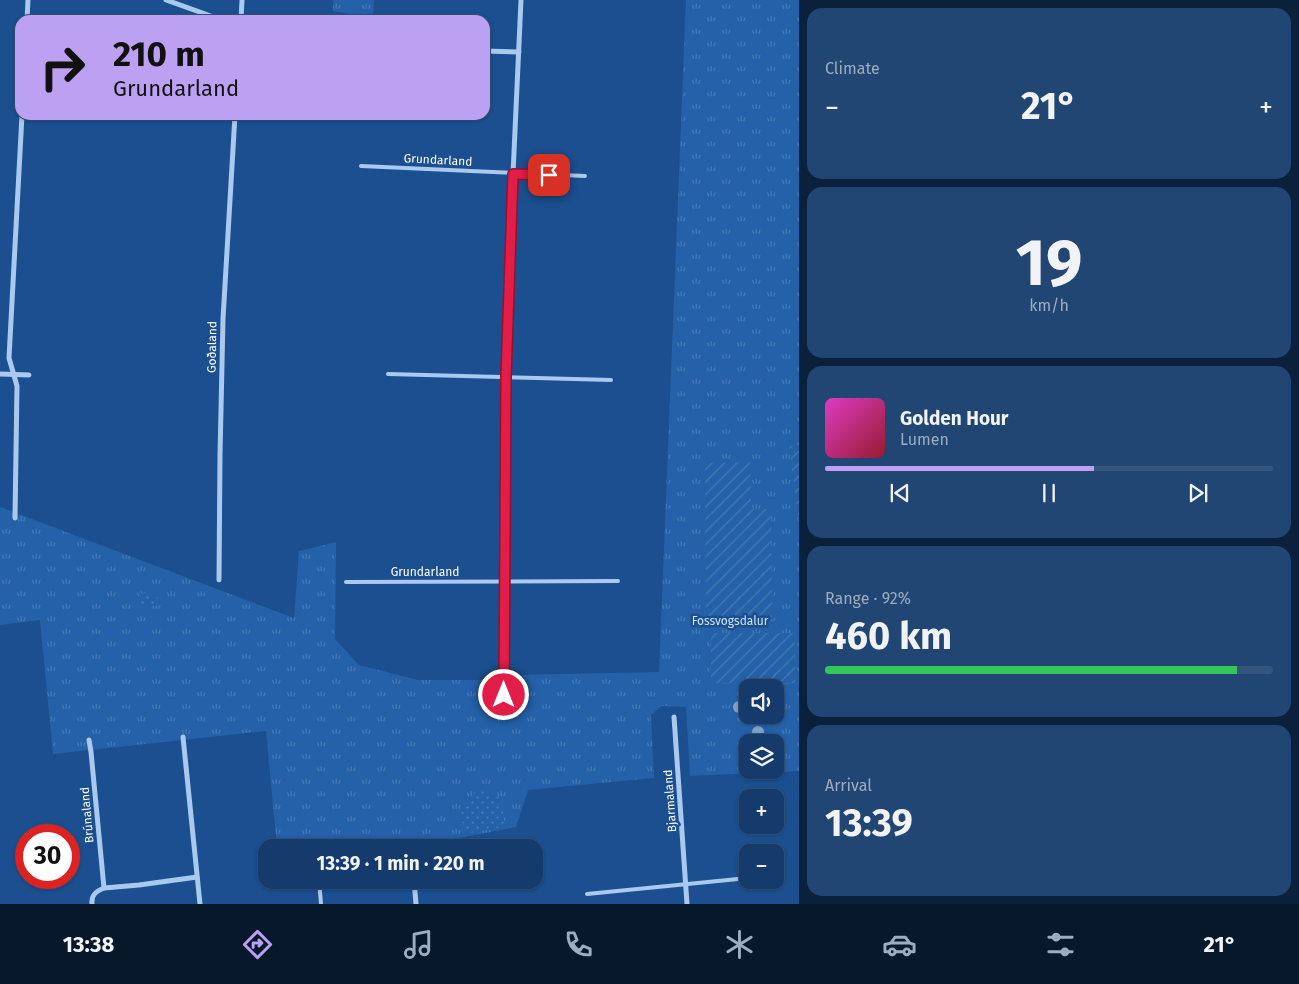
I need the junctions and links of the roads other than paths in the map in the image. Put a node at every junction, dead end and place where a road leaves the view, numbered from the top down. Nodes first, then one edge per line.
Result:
1 (28, 0) edge
2 (166, 0) edge
3 (242, 0) edge
4 (522, 0) edge
5 (27, 15) edge
6 (208, 15) edge
7 (240, 15) edge
8 (490, 50) edge
9 (519, 52) junction
10 (22, 120) edge
11 (235, 120) edge
12 (362, 166) dead end
13 (513, 174) junction
14 (585, 176) dead end
15 (0, 374) edge
16 (388, 374) dead end
17 (14, 375) junction
18 (29, 376) dead end
19 (506, 377) junction
20 (611, 380) dead end
21 (15, 518) dead end
22 (219, 580) dead end
23 (618, 581) dead end
24 (346, 582) dead end
25 (504, 582) junction
26 (504, 695) dead end
27 (674, 717) dead end
28 (183, 737) dead end
29 (89, 740) dead end
30 (197, 877) junction
31 (739, 879) edge
32 (685, 884) junction
33 (104, 888) junction
34 (320, 889) edge
35 (415, 889) edge
36 (587, 894) dead end
37 (92, 904) edge
38 (200, 904) edge
39 (321, 904) edge
40 (416, 904) edge
41 (687, 904) edge

1 - 5 street
2 - 6 street
3 - 7 street
4 - 9 street
8 - 9 street
9 - 13 street
10 - 17 street
11 - 22 street, Goðaland
12 - 13 lane, Grundarland
13 - 14 lane, Grundarland
13 - 19 street
15 - 17 street
16 - 19 lane
17 - 18 street
17 - 21 street
19 - 20 lane
19 - 25 street
23 - 25 lane, Grundarland
24 - 25 lane, Grundarland
25 - 26 street
27 - 32 street, Bjarmaland
28 - 30 street
29 - 33 street, Brúnaland
30 - 33 street
30 - 38 street
31 - 32 lane
32 - 36 lane
32 - 41 street, Bjarmaland
33 - 37 street
34 - 39 lane
35 - 40 street

